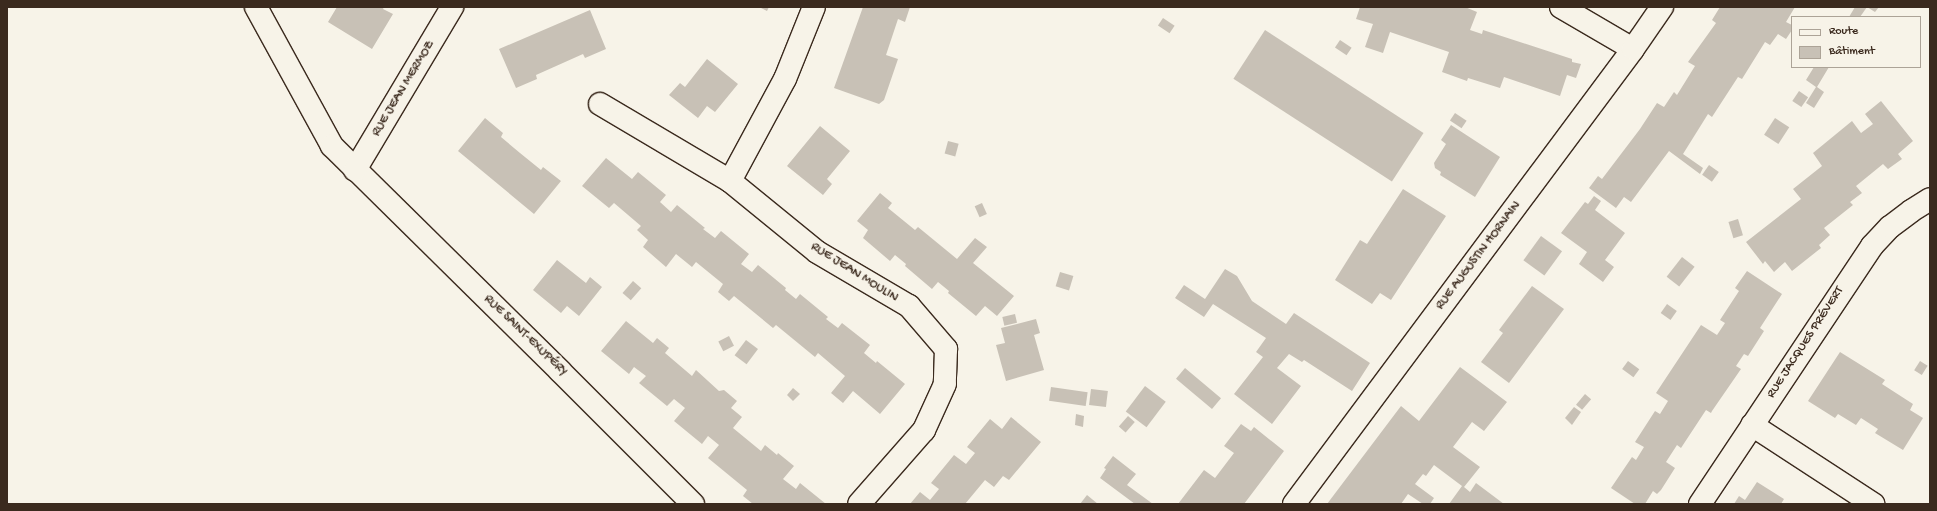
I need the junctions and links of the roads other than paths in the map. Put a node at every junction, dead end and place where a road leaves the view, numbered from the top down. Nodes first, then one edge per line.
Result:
1 (256, 7) edge
2 (452, 7) edge
3 (814, 7) edge
4 (1561, 7) edge
5 (1662, 7) edge
6 (1633, 49) junction
7 (600, 104) dead end
8 (355, 170) junction
9 (730, 181) junction
10 (1930, 199) edge
11 (1752, 425) junction
12 (693, 504) edge
13 (859, 504) edge
14 (1294, 504) edge
15 (1700, 504) edge
16 (1873, 504) edge

1 - 8 street, RUE SAINT-EXUPÉRY
2 - 8 street, RUE JEAN MERMOZ
3 - 9 street
4 - 6 street
5 - 6 street, RUE AUGUSTIN HORNAIN
6 - 14 street, RUE AUGUSTIN HORNAIN
7 - 9 street, RUE JEAN MOULIN
8 - 12 street, RUE SAINT-EXUPÉRY
9 - 13 street, RUE JEAN MOULIN
10 - 11 street, RUE JACQUES PRÉVERT
11 - 15 street, RUE JACQUES PRÉVERT
11 - 16 street

